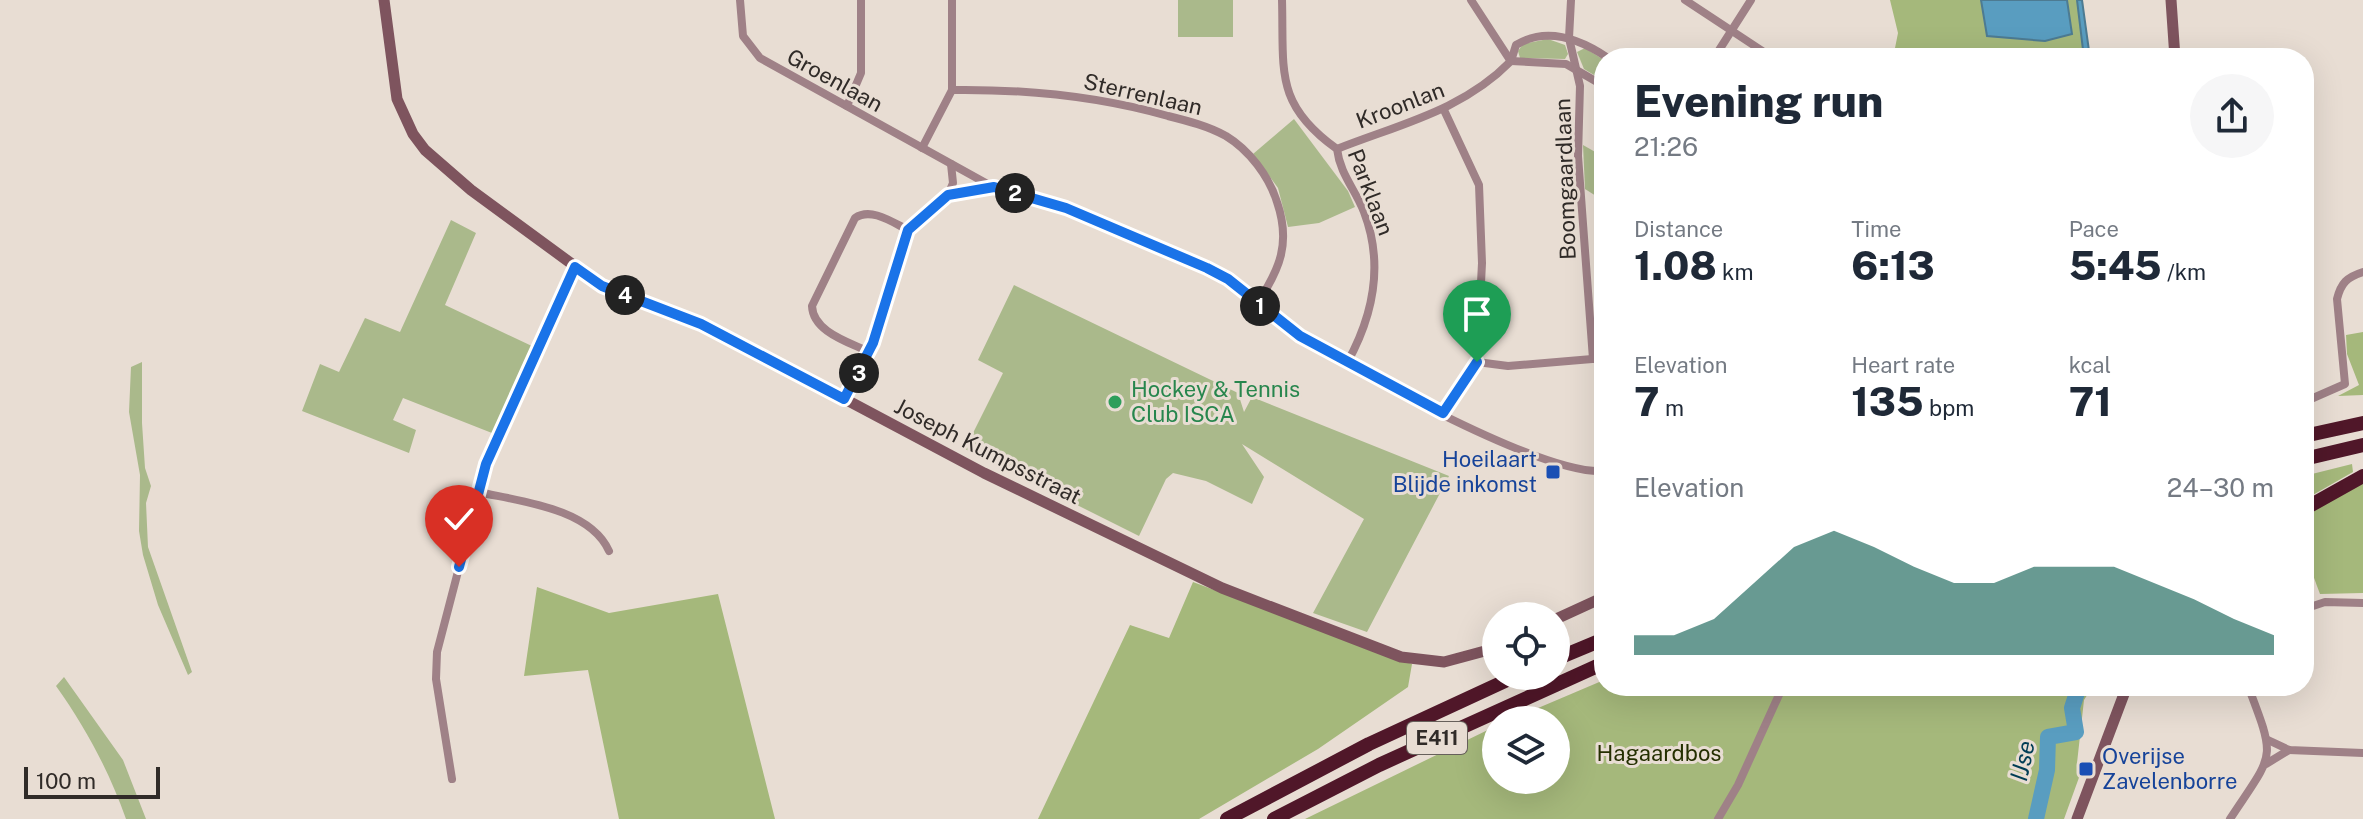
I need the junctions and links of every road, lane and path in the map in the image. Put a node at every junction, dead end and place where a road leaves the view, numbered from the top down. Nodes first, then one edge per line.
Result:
1 (384, 0) edge
2 (740, 0) edge
3 (861, 0) edge
4 (952, 0) edge
5 (1282, 0) edge
6 (1471, 0) edge
7 (1571, 0) edge
8 (1685, 0) edge
9 (1751, 0) edge
10 (2171, 0) edge
11 (1732, 31) junction
12 (1569, 38) junction
13 (1721, 48) edge
14 (1758, 48) edge
15 (2174, 48) edge
16 (1594, 51) edge
17 (1511, 61) junction
18 (1578, 70) junction
19 (1594, 80) edge
20 (952, 90) junction
21 (847, 106) junction
22 (1444, 110) junction
23 (922, 148) junction
24 (1337, 149) junction
25 (951, 164) junction
26 (994, 187) junction
27 (948, 195) junction
28 (908, 230) junction
29 (575, 267) junction
30 (2363, 272) edge
31 (1257, 304) junction
32 (869, 352) junction
33 (1593, 359) joint
34 (1477, 362) junction
35 (1347, 363) junction
36 (2314, 398) edge
37 (844, 399) junction
38 (1443, 413) junction
39 (2363, 423) edge
40 (2314, 434) edge
41 (2363, 445) edge
42 (2314, 457) edge
43 (1594, 470) edge
44 (2363, 476) edge
45 (478, 492) junction
46 (2314, 503) edge
47 (609, 551) dead end
48 (1594, 602) edge
49 (2363, 603) edge
50 (2314, 606) edge
51 (1570, 613) edge
52 (1594, 643) edge
53 (1482, 652) edge
54 (1570, 653) edge
55 (1594, 667) edge
56 (1486, 690) edge
57 (1778, 696) edge
58 (2123, 696) edge
59 (2252, 696) edge
60 (2268, 740) junction
61 (2289, 750) junction
62 (2363, 753) edge
63 (2266, 764) junction
64 (452, 779) dead end
65 (1227, 819) edge
66 (1274, 819) edge
67 (1718, 819) edge
68 (2077, 819) edge
69 (2230, 819) edge

1 - 29 street, Joseph Kumpsstraat
2 - 21 street, Groenlaan
3 - 21 street
4 - 20 street
5 - 24 street, Parklaan
6 - 17 street
7 - 12 street, Boomgaardlaan
8 - 11 street
9 - 11 street
10 - 15 street
11 - 13 street
11 - 14 street
12 - 16 street
12 - 17 street, Kroonlan
12 - 18 street, Boomgaardlaan
17 - 18 street
17 - 22 street, Kroonlan
18 - 19 street
18 - 33 street, Boomgaardlaan
20 - 23 street
20 - 31 street, Sterrenlaan
21 - 23 street, Groenlaan
22 - 24 street, Kroonlan
22 - 34 street
23 - 25 street, Groenlaan
24 - 35 street, Parklaan
25 - 26 street, Groenlaan
25 - 27 street
26 - 27 street
26 - 31 street
27 - 28 street
28 - 32 street
28 - 32 street
29 - 37 street, Joseph Kumpsstraat
29 - 45 street
30 - 36 street
31 - 35 street
32 - 37 street
33 - 34 street
34 - 38 street
35 - 38 street
37 - 53 street, Joseph Kumpsstraat
38 - 43 street
39 - 40 highway
41 - 42 highway
44 - 46 highway
45 - 47 street
45 - 64 street
48 - 51 street
49 - 50 street
52 - 54 highway
55 - 66 highway, E411
56 - 65 highway, E411
57 - 67 street
58 - 68 street
59 - 60 street
60 - 61 street
60 - 63 street
61 - 62 street
61 - 63 street
63 - 69 street

